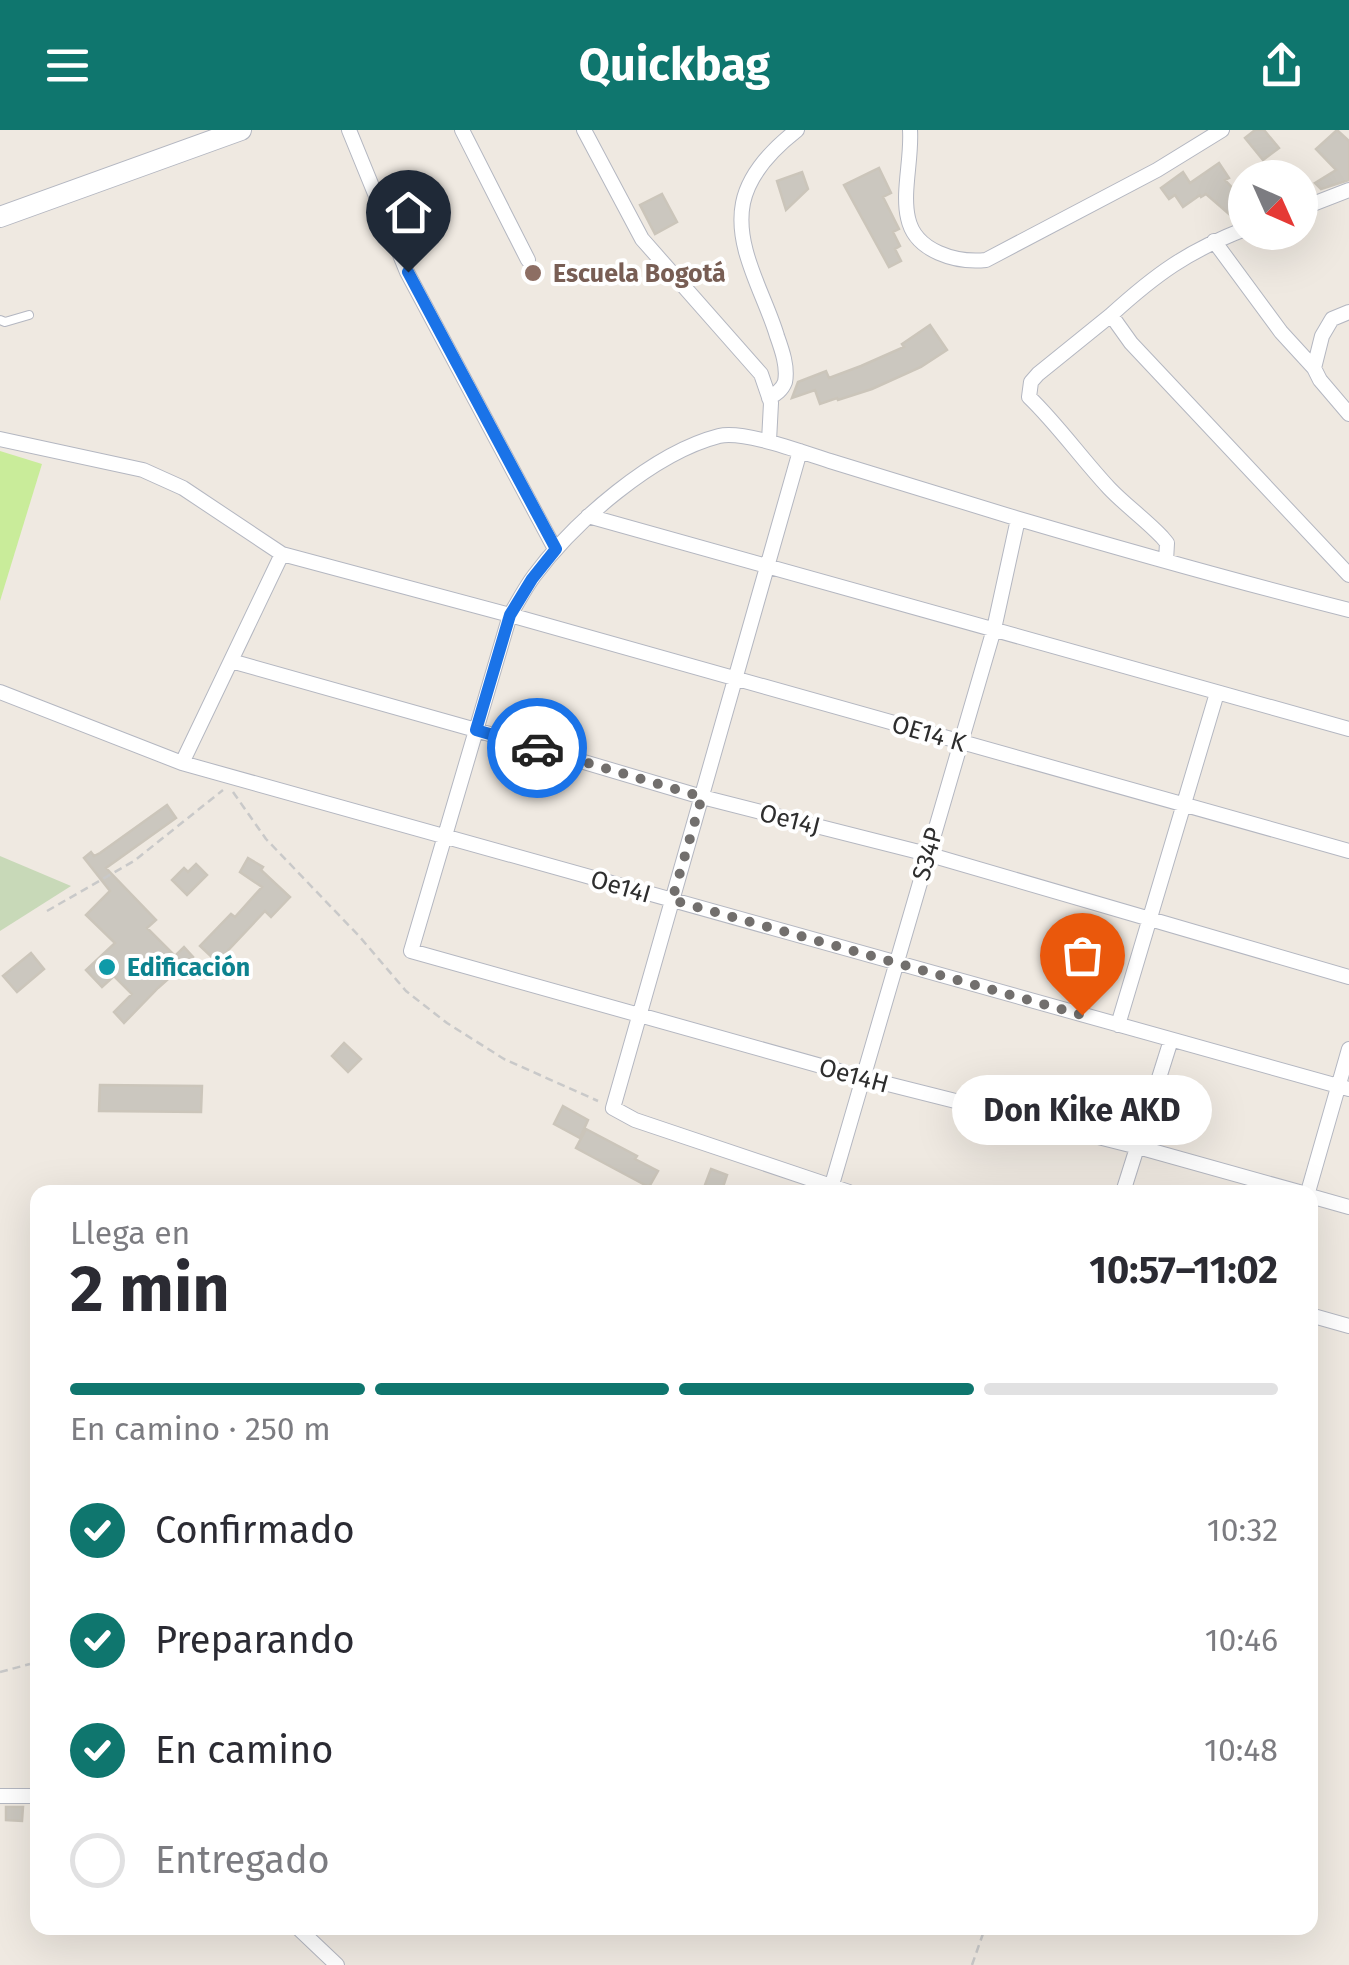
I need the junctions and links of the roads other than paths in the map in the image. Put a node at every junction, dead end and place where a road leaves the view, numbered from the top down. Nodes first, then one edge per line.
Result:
1 (241, 130) edge
2 (349, 130) edge
3 (462, 130) edge
4 (584, 130) edge
5 (797, 130) edge
6 (910, 130) edge
7 (1222, 130) edge
8 (1205, 134) edge
9 (1349, 190) edge
10 (1318, 202) edge
11 (0, 217) edge
12 (1228, 236) edge
13 (1214, 241) junction
14 (528, 260) dead end
15 (1349, 312) edge
16 (29, 315) dead end
17 (1111, 315) junction
18 (0, 320) edge
19 (1314, 368) junction
20 (769, 398) junction
21 (1349, 414) edge
22 (0, 438) edge
23 (769, 441) junction
24 (800, 452) junction
25 (588, 516) junction
26 (1018, 519) junction
27 (556, 549) junction
28 (282, 554) junction
29 (1166, 561) junction
30 (767, 567) junction
31 (1349, 574) edge
32 (1349, 610) edge
33 (510, 615) junction
34 (994, 629) junction
35 (230, 661) junction
36 (735, 678) junction
37 (0, 692) edge
38 (1216, 693) junction
39 (25, 701) junction
40 (0, 707) edge
41 (1349, 729) edge
42 (476, 730) junction
43 (960, 742) junction
44 (182, 763) junction
45 (702, 797) junction
46 (1184, 804) junction
47 (445, 836) junction
48 (1349, 851) edge
49 (926, 854) junction
50 (672, 900) junction
51 (1150, 919) junction
52 (898, 963) junction
53 (1349, 977) edge
54 (640, 1016) junction
55 (1118, 1025) junction
56 (1171, 1040) junction
57 (1349, 1050) edge
58 (864, 1078) junction
59 (1344, 1088) edge
60 (1138, 1147) junction
61 (822, 1185) edge
62 (832, 1185) edge
63 (1125, 1185) edge
64 (1274, 1185) edge
65 (1312, 1185) edge
66 (1318, 1197) edge
67 (1349, 1207) edge
68 (1318, 1316) edge
69 (1349, 1326) edge
70 (0, 1796) edge
71 (30, 1796) edge
72 (306, 1935) edge
73 (338, 1965) edge

1 - 11 street
2 - 27 street
3 - 14 street
4 - 20 street
5 - 20 street
6 - 8 street
7 - 8 street
9 - 10 street
12 - 13 street
13 - 17 street
13 - 19 street
15 - 19 street
16 - 18 lane
17 - 29 street
17 - 31 street
19 - 21 street
20 - 23 street
22 - 28 street, OE14 K
23 - 24 street
23 - 25 street
24 - 26 street
24 - 30 street
25 - 27 street
25 - 30 street
26 - 29 street
26 - 34 street, S34P
27 - 33 street
28 - 33 street, OE14 K
28 - 35 street
29 - 32 street
30 - 34 street
30 - 36 street
33 - 36 street, OE14 K
33 - 42 street
34 - 38 street
34 - 43 street, S34P
35 - 42 street, Oe14J
35 - 44 street
36 - 43 street, OE14 K
36 - 45 street
37 - 39 street, Oe14I
38 - 41 street
38 - 46 street
39 - 40 street
39 - 44 street, Oe14I
42 - 45 street, Oe14J
42 - 47 street
43 - 46 street, OE14 K
43 - 49 street, S34P
44 - 47 street, Oe14I
45 - 49 street, Oe14J
45 - 50 street
46 - 48 street, OE14 K
46 - 51 street
47 - 50 street, Oe14I
47 - 54 street, Oe14H
49 - 51 street, Oe14J
49 - 52 street, S34P
50 - 52 street, Oe14I
50 - 54 street
51 - 53 street, Oe14J
51 - 55 street
52 - 55 street, Oe14I
52 - 58 street, S34P
54 - 58 street, Oe14H
54 - 61 street
55 - 56 street, Oe14I
56 - 59 street, Oe14I
56 - 60 street
57 - 59 street
58 - 60 street, Oe14H
58 - 62 street, S34P
59 - 65 street
60 - 63 street
60 - 64 street, Oe14H
66 - 67 street
68 - 69 street
70 - 71 street
72 - 73 street

